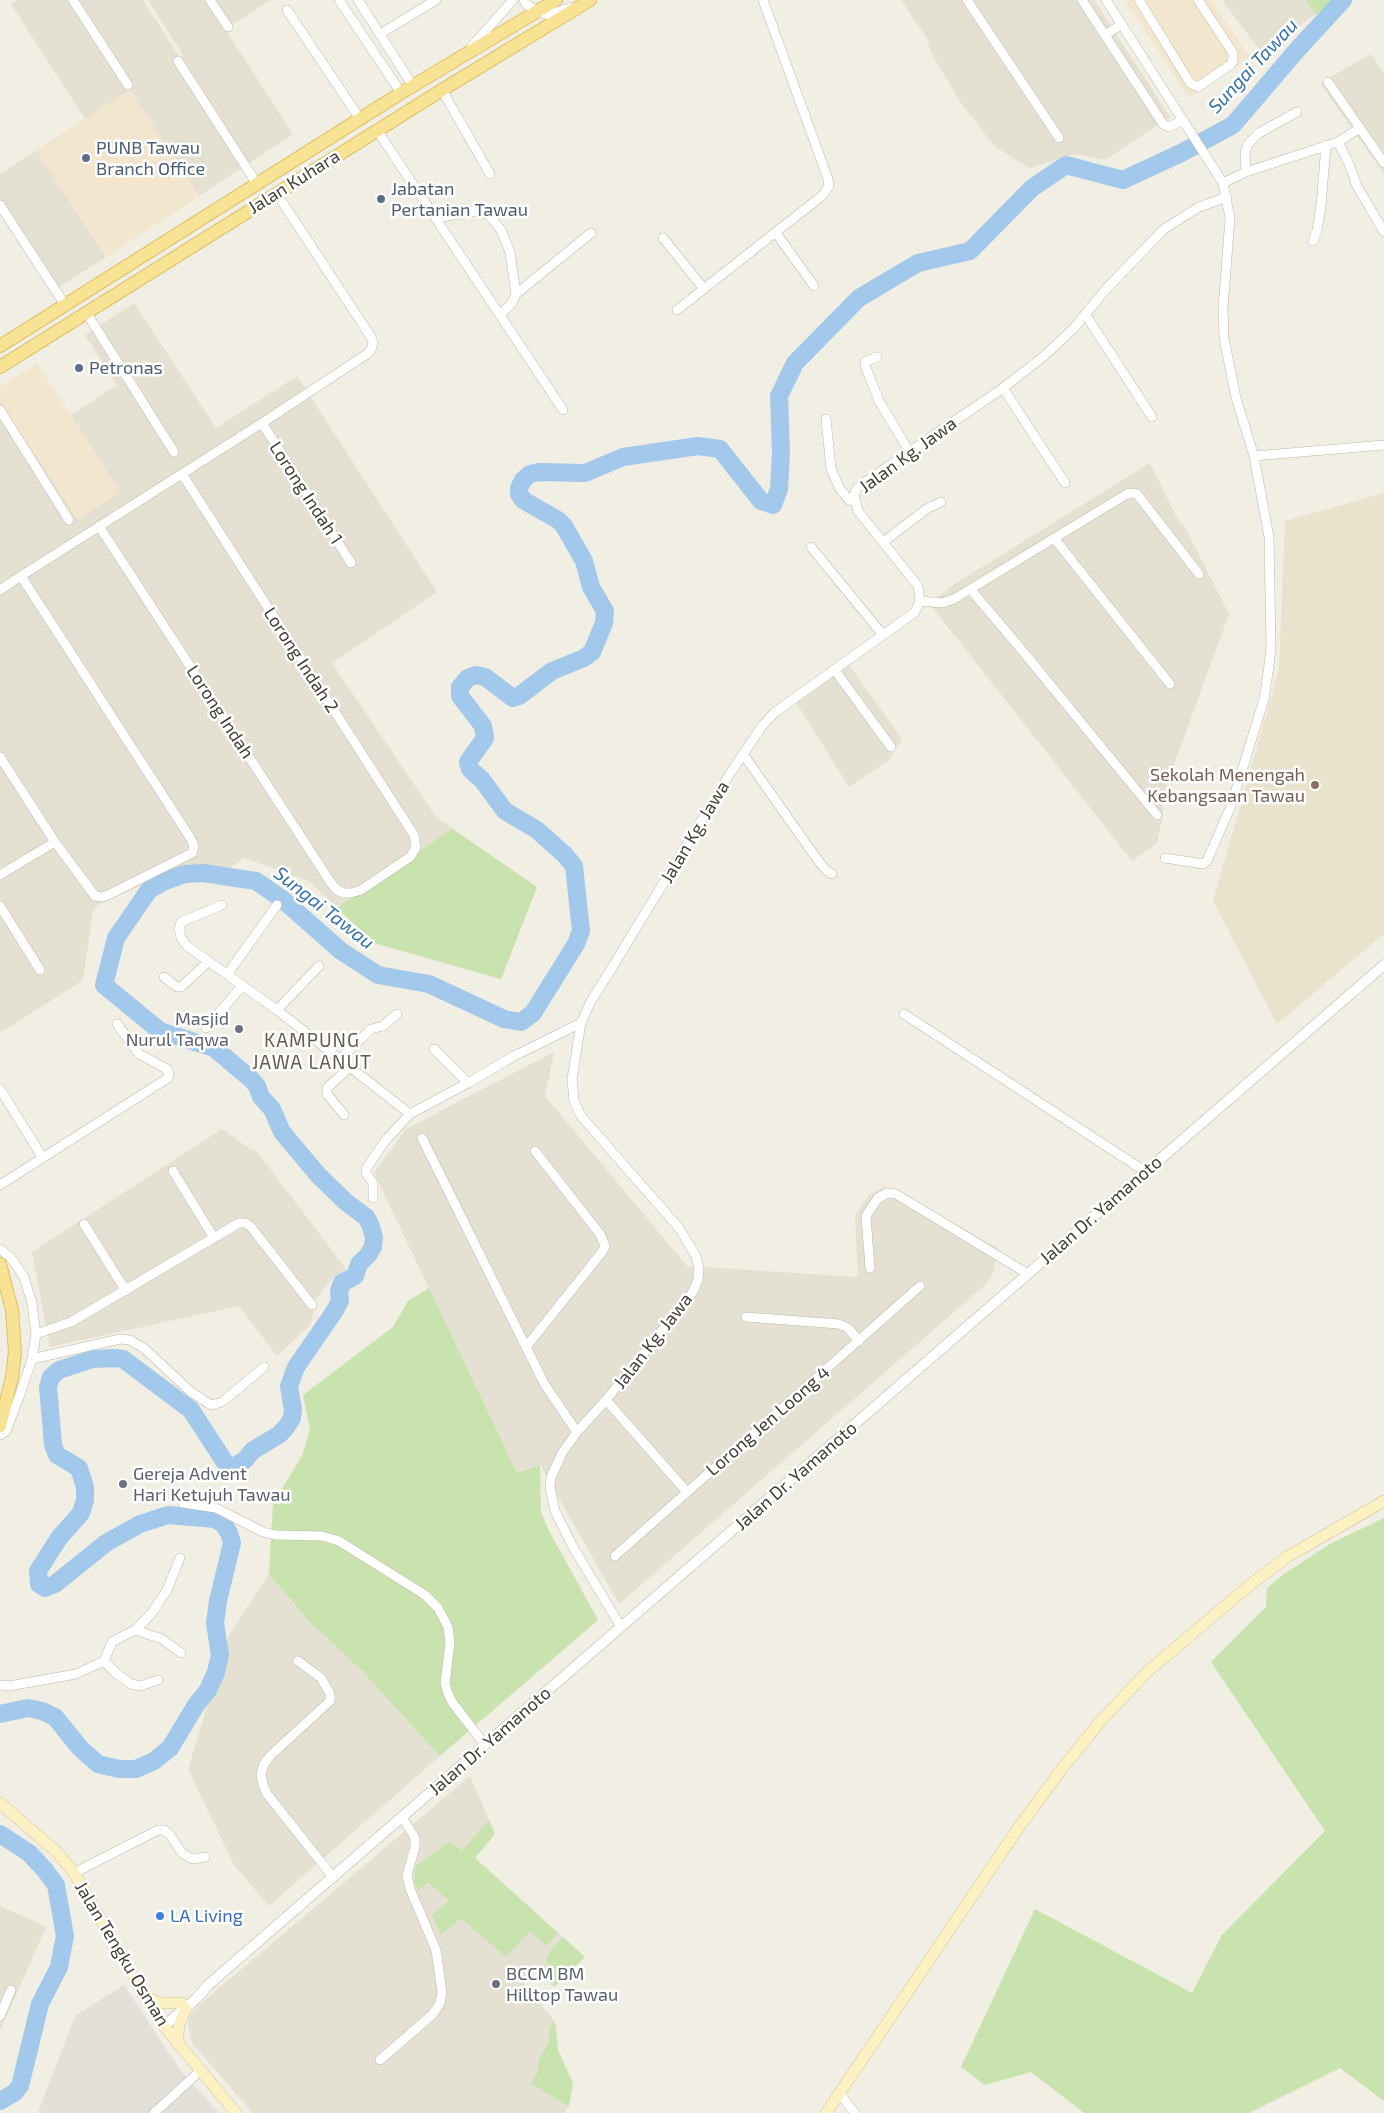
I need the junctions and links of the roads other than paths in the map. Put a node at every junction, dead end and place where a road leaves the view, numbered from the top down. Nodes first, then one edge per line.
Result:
1 (73, 0) edge
2 (210, 0) edge
3 (339, 0) edge
4 (358, 0) edge
5 (436, 0) edge
6 (513, 0) edge
7 (524, 0) edge
8 (556, 0) edge
9 (763, 0) edge
10 (967, 0) edge
11 (1082, 0) edge
12 (1106, 0) edge
13 (1139, 0) edge
14 (1198, 0) edge
15 (588, 1) edge
16 (287, 10) dead end
17 (536, 11) junction
18 (1122, 24) junction
19 (228, 27) dead end
20 (380, 34) junction
21 (1105, 36) junction
22 (464, 55) junction
23 (178, 61) dead end
24 (1328, 82) dead end
25 (128, 85) dead end
26 (413, 86) junction
27 (442, 90) junction
28 (401, 93) junction
29 (1297, 112) dead end
30 (360, 119) junction
31 (1182, 121) junction
32 (1360, 128) junction
33 (377, 130) junction
34 (1059, 138) dead end
35 (1338, 142) junction
36 (1326, 146) junction
37 (1384, 163) edge
38 (1246, 172) junction
39 (490, 174) dead end
40 (1223, 183) junction
41 (257, 184) junction
42 (276, 194) junction
43 (1227, 197) junction
44 (0, 205) edge
45 (436, 218) junction
46 (1384, 232) edge
47 (591, 233) dead end
48 (776, 233) junction
49 (663, 238) dead end
50 (1313, 241) dead end
51 (814, 286) dead end
52 (704, 289) junction
53 (516, 294) junction
54 (66, 305) junction
55 (677, 310) dead end
56 (86, 312) junction
57 (501, 314) junction
58 (1085, 314) junction
59 (0, 346) edge
60 (877, 357) dead end
61 (0, 367) edge
62 (1003, 388) junction
63 (0, 410) edge
64 (563, 410) dead end
65 (1152, 417) dead end
66 (826, 419) dead end
67 (262, 423) junction
68 (1384, 445) edge
69 (909, 451) junction
70 (174, 452) dead end
71 (1254, 456) junction
72 (182, 474) junction
73 (1064, 483) dead end
74 (854, 501) junction
75 (941, 502) dead end
76 (69, 520) dead end
77 (100, 526) junction
78 (1054, 538) junction
79 (883, 542) junction
80 (811, 547) dead end
81 (351, 563) dead end
82 (1199, 574) dead end
83 (21, 576) junction
84 (0, 590) edge
85 (971, 590) junction
86 (920, 601) junction
87 (883, 635) junction
88 (834, 669) junction
89 (1170, 684) dead end
90 (891, 747) dead end
91 (743, 754) junction
92 (0, 757) edge
93 (1157, 816) dead end
94 (55, 842) junction
95 (1165, 858) dead end
96 (832, 874) dead end
97 (0, 875) edge
98 (344, 893) joint
99 (222, 905) dead end
100 (277, 905) dead end
101 (0, 906) edge
102 (208, 961) junction
103 (1384, 965) edge
104 (319, 966) dead end
105 (40, 970) dead end
106 (228, 973) junction
107 (164, 977) dead end
108 (243, 985) junction
109 (277, 1010) junction
110 (396, 1014) dead end
111 (904, 1014) dead end
112 (581, 1023) junction
113 (117, 1024) dead end
114 (206, 1028) dead end
115 (434, 1049) dead end
116 (340, 1059) junction
117 (350, 1067) junction
118 (468, 1083) junction
119 (0, 1089) edge
120 (410, 1114) junction
121 (344, 1115) dead end
122 (422, 1138) dead end
123 (534, 1151) dead end
124 (43, 1158) junction
125 (173, 1171) dead end
126 (1146, 1172) junction
127 (0, 1185) edge
128 (372, 1198) dead end
129 (84, 1224) dead end
130 (214, 1238) junction
131 (0, 1249) edge
132 (0, 1264) edge
133 (870, 1268) dead end
134 (1028, 1274) junction
135 (920, 1286) dead end
136 (126, 1291) junction
137 (312, 1305) dead end
138 (746, 1317) dead end
139 (36, 1334) junction
140 (860, 1341) junction
141 (526, 1347) junction
142 (32, 1359) junction
143 (264, 1367) dead end
144 (606, 1400) junction
145 (0, 1426) edge
146 (577, 1432) junction
147 (0, 1435) edge
148 (687, 1492) junction
149 (1384, 1501) edge
150 (183, 1503) dead end
151 (615, 1556) dead end
152 (180, 1558) dead end
153 (621, 1627) junction
154 (135, 1630) junction
155 (181, 1653) dead end
156 (104, 1661) junction
157 (298, 1661) dead end
158 (158, 1680) dead end
159 (0, 1685) edge
160 (485, 1745) junction
161 (0, 1803) edge
162 (402, 1817) junction
163 (205, 1857) dead end
164 (74, 1873) junction
165 (332, 1877) junction
166 (11, 1990) dead end
167 (145, 1997) junction
168 (184, 2006) junction
169 (0, 2016) edge
170 (162, 2023) junction
171 (177, 2043) junction
172 (380, 2060) dead end
173 (200, 2071) junction
174 (839, 2094) junction
175 (154, 2113) edge
176 (236, 2113) edge
177 (826, 2113) edge
178 (855, 2113) edge

1 - 25 street
2 - 19 street
3 - 28 street
4 - 20 street
5 - 20 street
6 - 22 street
7 - 17 street
8 - 17 main road, Jalan Kuhara
9 - 48 street
10 - 34 street
11 - 21 street
12 - 18 street
13 - 14 street
15 - 17 street
15 - 27 main road, Jalan Kuhara
16 - 30 street
17 - 22 main road, Jalan Kuhara
18 - 21 street
18 - 31 street
20 - 26 street
21 - 31 street
22 - 26 main road, Jalan Kuhara
23 - 41 street
24 - 32 street
26 - 28 main road, Jalan Kuhara
27 - 33 main road, Jalan Kuhara
27 - 39 street
28 - 30 main road, Jalan Kuhara
29 - 38 street
30 - 41 main road, Jalan Kuhara
31 - 40 street
32 - 35 street
32 - 37 street
33 - 42 main road, Jalan Kuhara
33 - 45 street
35 - 36 street
35 - 46 street
36 - 38 street
36 - 50 street
38 - 40 street
40 - 43 street
41 - 54 main road, Jalan Kuhara
42 - 56 main road, Jalan Kuhara
42 - 67 street
43 - 58 street, Jalan Kg. Jawa
43 - 71 street
44 - 54 street
45 - 53 street
45 - 57 street
47 - 53 street
48 - 51 street
48 - 52 street
49 - 52 street
52 - 55 street
53 - 57 street
54 - 59 main road, Jalan Kuhara
56 - 61 main road, Jalan Kuhara
56 - 70 street
57 - 64 street
58 - 62 street, Jalan Kg. Jawa
58 - 65 street
60 - 69 street
62 - 69 street, Jalan Kg. Jawa
62 - 73 street
63 - 76 street
66 - 74 street
67 - 72 street
67 - 81 street, Lorong Indah 1
68 - 71 street
69 - 74 street, Jalan Kg. Jawa
71 - 95 street
72 - 77 street
72 - 98 street, Lorong Indah 2
74 - 79 street, Jalan Kg. Jawa
75 - 79 street
77 - 83 street
77 - 98 street, Lorong Indah
78 - 82 street
78 - 85 street
78 - 89 street
79 - 86 street, Jalan Kg. Jawa
80 - 87 street
83 - 84 street
83 - 94 street
85 - 86 street
85 - 93 street
86 - 87 street, Jalan Kg. Jawa
87 - 88 street, Jalan Kg. Jawa
88 - 90 street
88 - 91 street, Jalan Kg. Jawa
91 - 96 street
91 - 112 street, Jalan Kg. Jawa
92 - 94 street
94 - 97 street
99 - 102 street
100 - 106 street
101 - 105 street
102 - 106 street
102 - 107 street
103 - 126 street, Jalan Dr. Yamanoto
104 - 109 street
106 - 108 street
108 - 109 street
108 - 114 street
109 - 116 street
110 - 116 street
111 - 126 street
112 - 118 street
112 - 144 street, Jalan Kg. Jawa
113 - 124 street
115 - 118 street
116 - 117 street
117 - 120 street
117 - 121 street
118 - 120 street
119 - 124 street
120 - 128 street
122 - 141 street
123 - 141 street
124 - 127 street
125 - 130 street
126 - 134 street, Jalan Dr. Yamanoto
129 - 136 street
130 - 136 street
130 - 137 street
131 - 139 street
132 - 145 main road
133 - 134 street
134 - 153 street, Jalan Dr. Yamanoto
135 - 140 street, Lorong Jen Loong 4
136 - 139 street
138 - 140 street
139 - 142 street
140 - 148 street, Lorong Jen Loong 4
141 - 146 street
142 - 143 street
142 - 147 street
144 - 146 street, Jalan Kg. Jawa
144 - 148 street
146 - 153 street, Jalan Kg. Jawa
148 - 151 street, Lorong Jen Loong 4
149 - 174 main road
150 - 160 street
152 - 154 street
153 - 160 street, Jalan Dr. Yamanoto
154 - 155 street
154 - 156 street
156 - 158 street
156 - 159 street
157 - 165 street
160 - 162 street, Jalan Dr. Yamanoto
161 - 164 main road, Jalan Tengku Osman
162 - 165 street, Jalan Dr. Yamanoto
162 - 172 street
163 - 164 street
164 - 167 main road, Jalan Tengku Osman
165 - 168 street, Jalan Dr. Yamanoto
166 - 169 street
167 - 168 main road
167 - 170 main road, Jalan Tengku Osman
168 - 170 street, Jalan Dr. Yamanoto
168 - 171 main road
170 - 171 main road, Jalan Tengku Osman
171 - 173 main road, Jalan Tengku Osman
173 - 175 street
173 - 176 main road, Jalan Tengku Osman
174 - 177 main road
174 - 178 street

